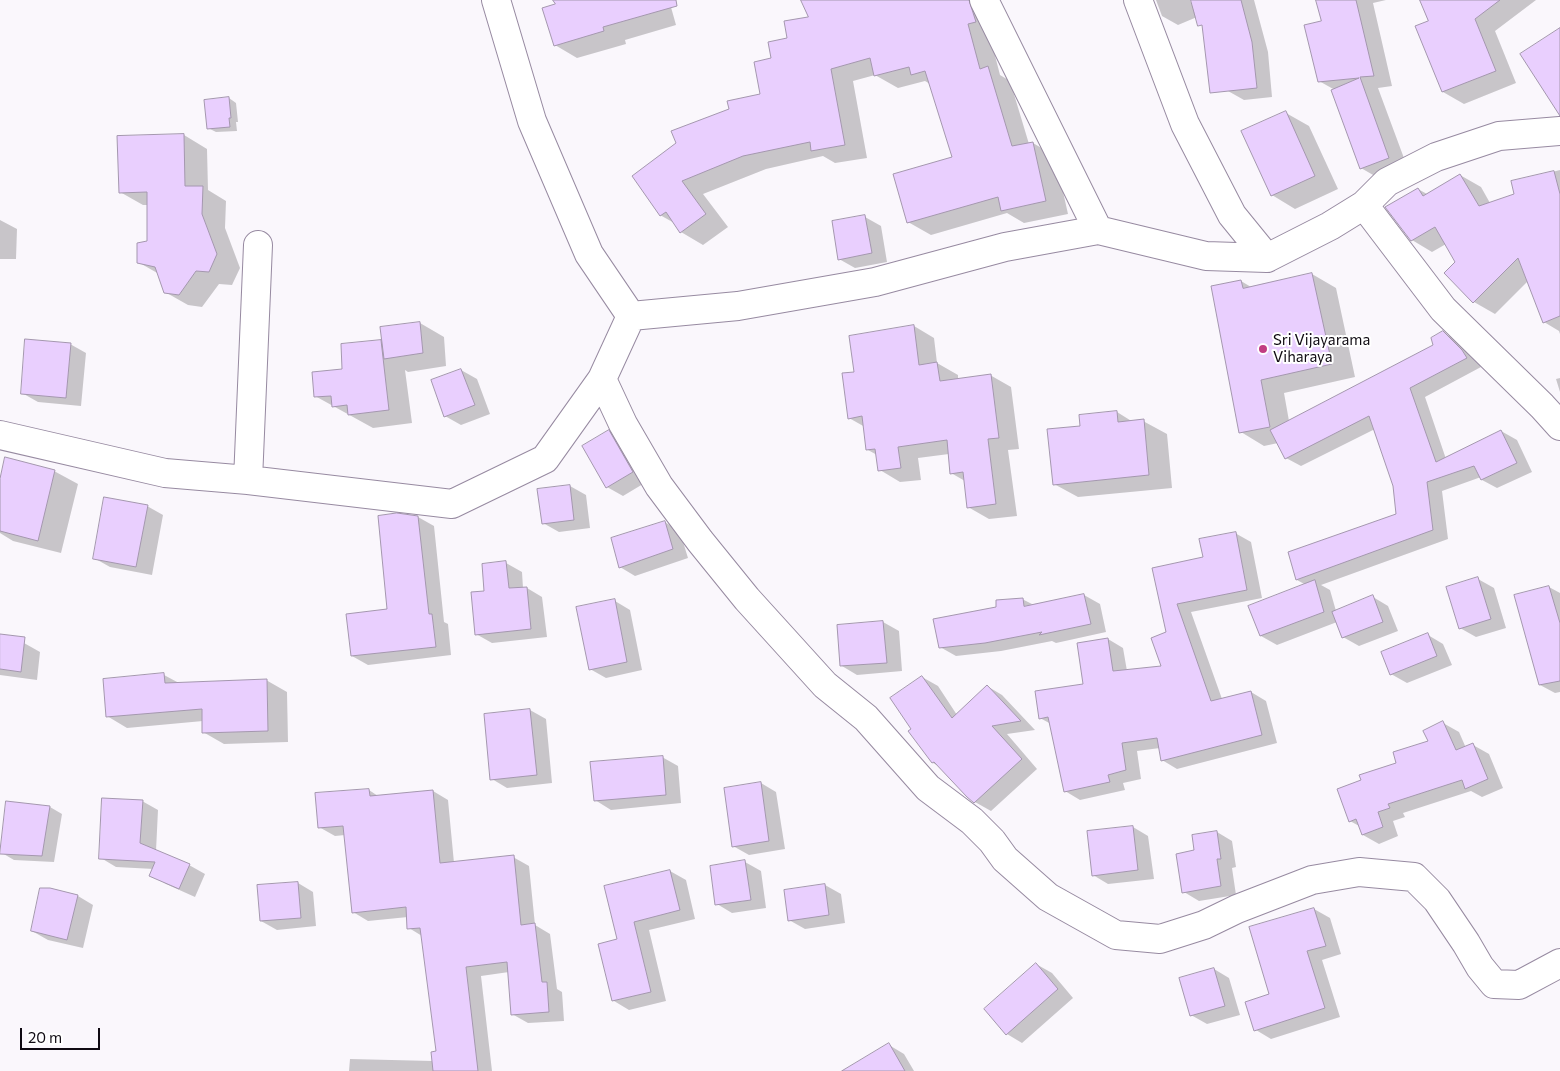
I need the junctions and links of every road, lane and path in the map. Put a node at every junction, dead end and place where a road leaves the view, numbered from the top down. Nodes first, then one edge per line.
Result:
1 (496, 0) edge
2 (984, 0) edge
3 (1138, 0) edge
4 (1560, 131) edge
5 (1364, 205) junction
6 (1098, 230) junction
7 (258, 245) dead end
8 (1267, 258) junction
9 (631, 316) junction
10 (602, 379) junction
11 (1560, 426) edge
12 (0, 435) edge
13 (248, 480) junction
14 (1560, 963) edge

1 - 9 street
2 - 6 street
3 - 8 street
4 - 5 street
5 - 8 street
5 - 11 street
6 - 8 street
6 - 9 street
7 - 13 street
9 - 10 street
10 - 13 street
10 - 14 street
12 - 13 street

